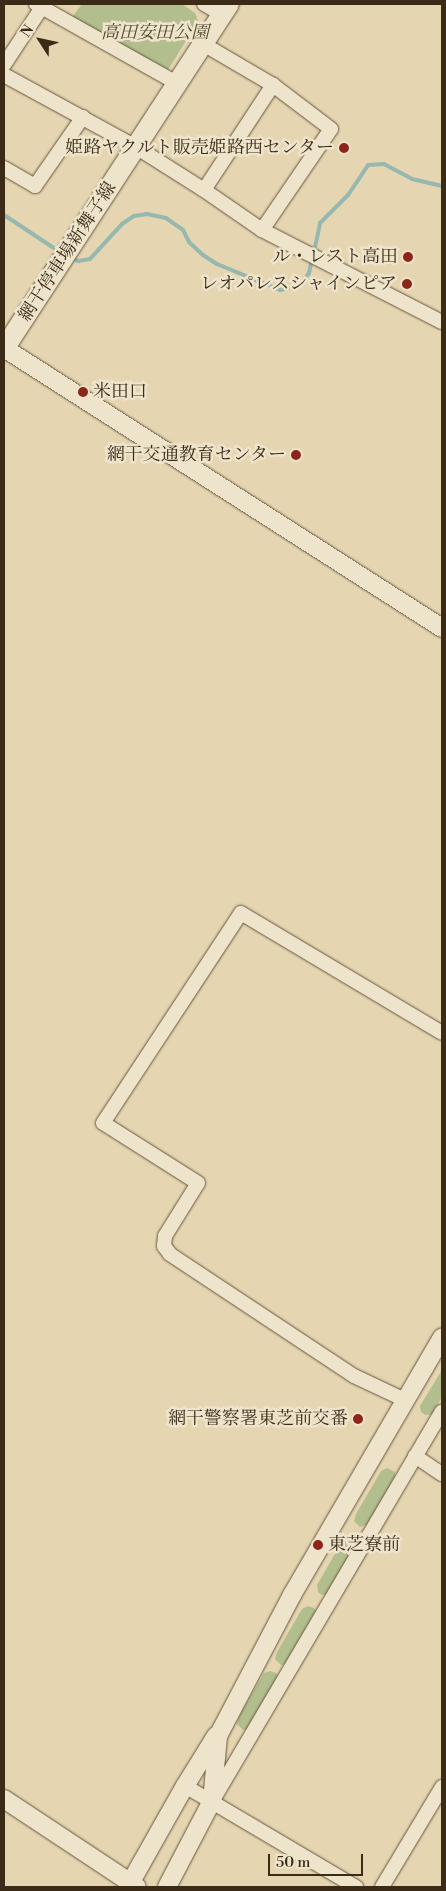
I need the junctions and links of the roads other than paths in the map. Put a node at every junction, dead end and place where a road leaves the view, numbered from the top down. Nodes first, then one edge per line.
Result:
1 (204, 4) edge
2 (41, 5) edge
3 (226, 9) edge
4 (203, 44) junction
5 (4, 65) edge
6 (4, 76) edge
7 (177, 83) junction
8 (272, 85) junction
9 (83, 117) junction
10 (136, 147) junction
11 (4, 168) edge
12 (204, 190) junction
13 (262, 230) junction
14 (442, 322) edge
15 (4, 348) edge
16 (442, 628) edge
17 (442, 1033) edge
18 (442, 1337) edge
19 (405, 1400) junction
20 (442, 1410) edge
21 (415, 1456) junction
22 (442, 1474) edge
23 (235, 1705) junction
24 (185, 1786) junction
25 (442, 1787) edge
26 (4, 1800) edge
27 (212, 1801) junction
28 (132, 1886) edge
29 (167, 1887) edge
30 (356, 1887) edge
31 (382, 1887) edge

1 - 3 street
2 - 5 street
2 - 7 street
3 - 4 main road, 網干停車場新舞子線
4 - 7 main road, 網干停車場新舞子線
4 - 8 street
6 - 9 street
7 - 10 main road, 網干停車場新舞子線
8 - 12 street
8 - 13 street
9 - 10 street
9 - 11 street
10 - 12 street
10 - 15 main road, 網干停車場新舞子線
12 - 13 street
13 - 14 street
15 - 16 street
17 - 19 street
18 - 19 street
19 - 23 street
20 - 21 street
21 - 22 street
21 - 27 street
23 - 24 street
23 - 27 street
24 - 27 street
24 - 28 street
25 - 31 street
26 - 28 street
27 - 29 street
27 - 30 street

